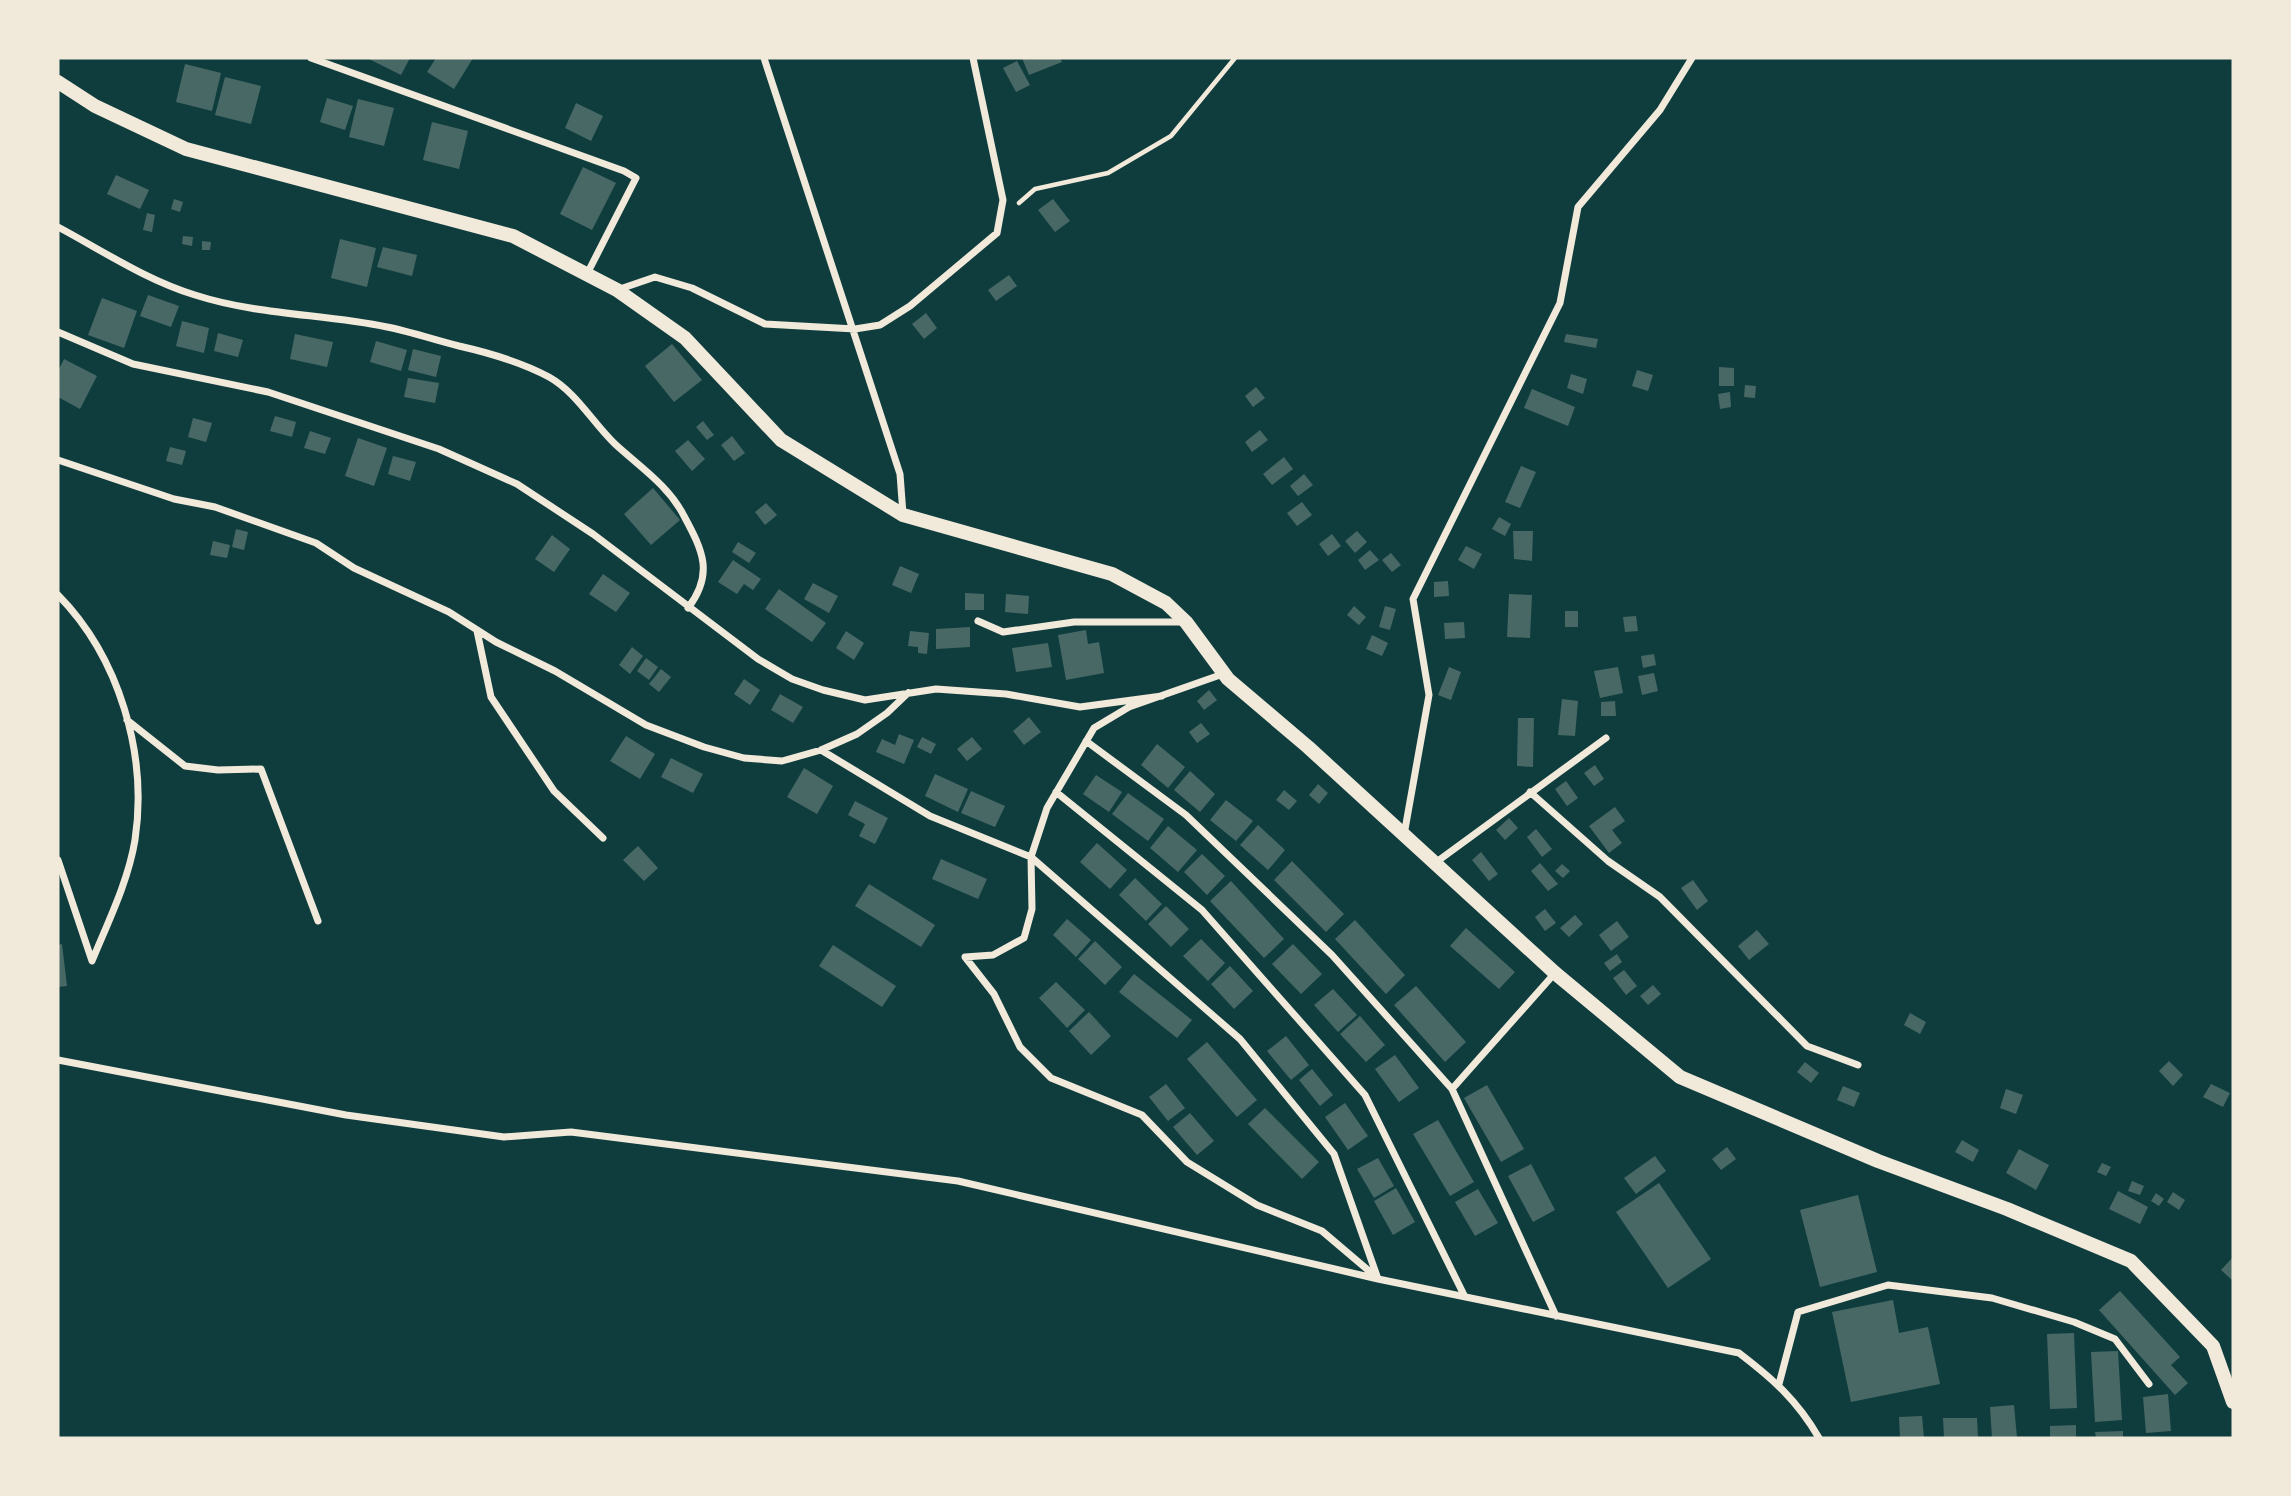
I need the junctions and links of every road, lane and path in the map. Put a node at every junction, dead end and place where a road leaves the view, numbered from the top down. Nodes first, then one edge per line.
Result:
1 (311, 58) edge
2 (764, 58) edge
3 (973, 58) edge
4 (1235, 58) edge
5 (1692, 58) edge
6 (58, 82) edge
7 (1002, 218) junction
8 (58, 227) edge
9 (587, 274) junction
10 (617, 290) junction
11 (855, 329) junction
12 (58, 332) edge
13 (58, 460) edge
14 (903, 515) junction
15 (58, 594) edge
16 (688, 608) junction
17 (978, 621) dead end
18 (1186, 622) junction
19 (477, 631) junction
20 (1223, 674) junction
21 (908, 692) junction
22 (1162, 696) junction
23 (127, 720) junction
24 (1606, 738) dead end
25 (1086, 741) junction
26 (821, 750) junction
27 (1056, 792) junction
28 (1530, 792) junction
29 (1404, 835) junction
30 (603, 838) dead end
31 (1031, 857) junction
32 (58, 860) edge
33 (1435, 863) junction
34 (318, 921) dead end
35 (1555, 973) junction
36 (58, 1060) edge
37 (1858, 1065) dead end
38 (1452, 1089) junction
39 (1378, 1279) junction
40 (1464, 1295) junction
41 (1556, 1316) junction
42 (1779, 1384) junction
43 (2149, 1384) dead end
44 (2233, 1402) edge
45 (1819, 1438) edge

1 - 9 street
2 - 11 street
3 - 7 street
4 - 7 path
5 - 29 street
6 - 9 main road
7 - 11 street
8 - 16 street
9 - 10 main road
10 - 11 street
10 - 14 main road
11 - 14 street
12 - 16 street
13 - 19 street
14 - 18 main road
15 - 23 street
16 - 21 street
17 - 18 street
18 - 20 main road
19 - 26 street
19 - 30 street
20 - 22 street
20 - 29 main road
21 - 22 street
21 - 26 street
22 - 25 street
23 - 32 street
23 - 34 street
24 - 28 street
25 - 27 street
25 - 38 street
26 - 31 street
27 - 31 street
27 - 40 street
28 - 33 street
28 - 37 street
29 - 33 main road
31 - 39 street
31 - 39 street
33 - 35 main road
35 - 38 street
35 - 44 main road
36 - 39 street
38 - 41 street
39 - 40 street
40 - 41 street
41 - 42 street
42 - 43 street
42 - 45 street

